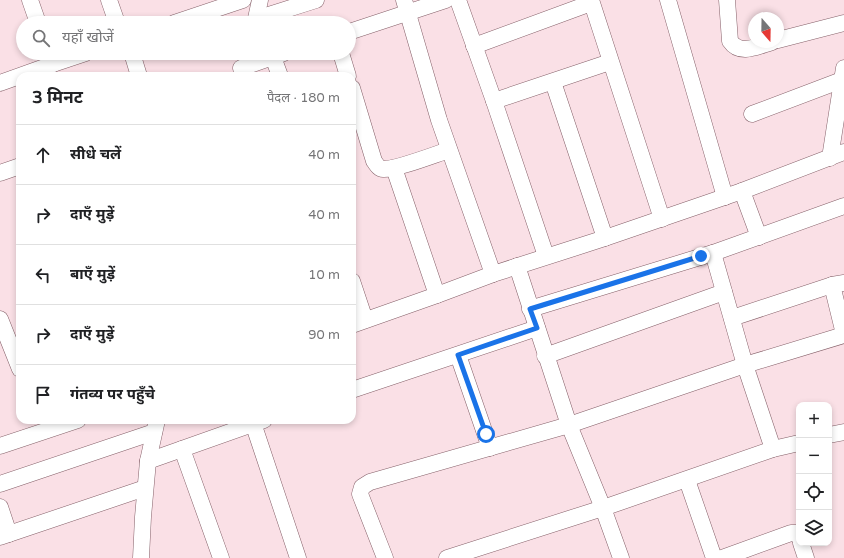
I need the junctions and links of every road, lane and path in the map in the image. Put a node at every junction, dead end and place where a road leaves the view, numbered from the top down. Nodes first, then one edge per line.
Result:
1 (30, 0) edge
2 (109, 0) edge
3 (243, 0) edge
4 (260, 0) edge
5 (316, 0) edge
6 (446, 0) edge
7 (458, 0) edge
8 (668, 0) edge
9 (727, 0) edge
10 (591, 1) edge
11 (406, 7) edge
12 (36, 16) edge
13 (115, 16) edge
14 (195, 16) edge
15 (257, 16) edge
16 (270, 16) edge
17 (844, 23) edge
18 (356, 29) edge
19 (784, 38) edge
20 (474, 46) junction
21 (750, 48) edge
22 (49, 60) edge
23 (134, 60) edge
24 (262, 60) edge
25 (279, 60) edge
26 (343, 60) edge
27 (610, 62) junction
28 (242, 66) edge
29 (22, 72) edge
30 (139, 72) edge
31 (280, 72) edge
32 (347, 72) edge
33 (843, 74) edge
34 (16, 75) edge
35 (0, 82) edge
36 (553, 82) junction
37 (356, 101) edge
38 (494, 101) junction
39 (752, 114) dead end
40 (450, 150) junction
41 (837, 155) edge
42 (394, 168) junction
43 (16, 170) edge
44 (0, 173) edge
45 (742, 191) junction
46 (725, 197) junction
47 (844, 206) edge
48 (662, 219) junction
49 (759, 236) junction
50 (605, 238) junction
51 (713, 253) junction
52 (546, 256) junction
53 (517, 266) junction
54 (493, 274) junction
55 (838, 284) edge
56 (724, 292) junction
57 (437, 295) junction
58 (356, 304) edge
59 (530, 309) junction
60 (732, 318) junction
61 (0, 319) edge
62 (359, 322) edge
63 (537, 328) junction
64 (13, 333) edge
65 (844, 334) edge
66 (16, 348) edge
67 (458, 355) junction
68 (545, 356) junction
69 (745, 365) junction
70 (356, 389) edge
71 (54, 424) edge
72 (248, 424) edge
73 (257, 424) edge
74 (569, 425) junction
75 (42, 426) edge
76 (156, 426) edge
77 (844, 432) edge
78 (832, 434) edge
79 (796, 444) edge
80 (0, 446) edge
81 (490, 448) junction
82 (182, 449) junction
83 (772, 449) junction
84 (148, 461) junction
85 (687, 480) junction
86 (0, 484) edge
87 (145, 488) junction
88 (0, 507) edge
89 (603, 508) junction
90 (796, 533) edge
91 (4, 536) edge
92 (802, 546) edge
93 (141, 558) edge
94 (221, 558) edge
95 (298, 558) edge
96 (385, 558) edge
97 (446, 558) edge
98 (620, 558) edge
99 (714, 558) edge
100 (722, 558) edge
101 (806, 558) edge

1 - 12 street
2 - 13 street
3 - 14 street
4 - 15 street
5 - 16 street
6 - 11 street
7 - 20 street
8 - 46 street
9 - 21 street
10 - 20 street
10 - 27 street
11 - 18 street
11 - 40 street
17 - 19 street
20 - 38 street
22 - 29 street
23 - 30 street
24 - 28 street
25 - 31 street
26 - 32 street
27 - 36 street
27 - 48 street
33 - 39 street
33 - 41 street
34 - 35 street
36 - 38 street
36 - 50 street
37 - 42 street
38 - 52 street
40 - 42 street
40 - 54 street
41 - 45 street
42 - 57 street
43 - 44 street
45 - 46 street
45 - 49 street
46 - 48 street
47 - 49 street
48 - 50 street
49 - 51 street
50 - 52 street
51 - 56 street
51 - 59 street
52 - 53 street
53 - 54 street
53 - 59 street
54 - 57 street
55 - 60 street
55 - 65 street
56 - 60 street
56 - 68 street
57 - 62 street
58 - 62 street
59 - 63 street
60 - 69 street
61 - 64 street
63 - 67 street
63 - 68 street
64 - 66 street
65 - 69 street
67 - 70 street
67 - 81 street
68 - 74 street
69 - 74 street
69 - 83 street
71 - 75 street
72 - 82 street
73 - 95 street
74 - 81 street
74 - 89 street
75 - 80 street
76 - 84 street
76 - 86 street
77 - 78 street
79 - 83 street
81 - 96 street
82 - 84 street
82 - 94 street
83 - 85 street
84 - 87 street
85 - 89 street
85 - 99 street
87 - 91 street
87 - 93 street
88 - 91 street
89 - 97 street
89 - 98 street
90 - 100 street
92 - 101 street

